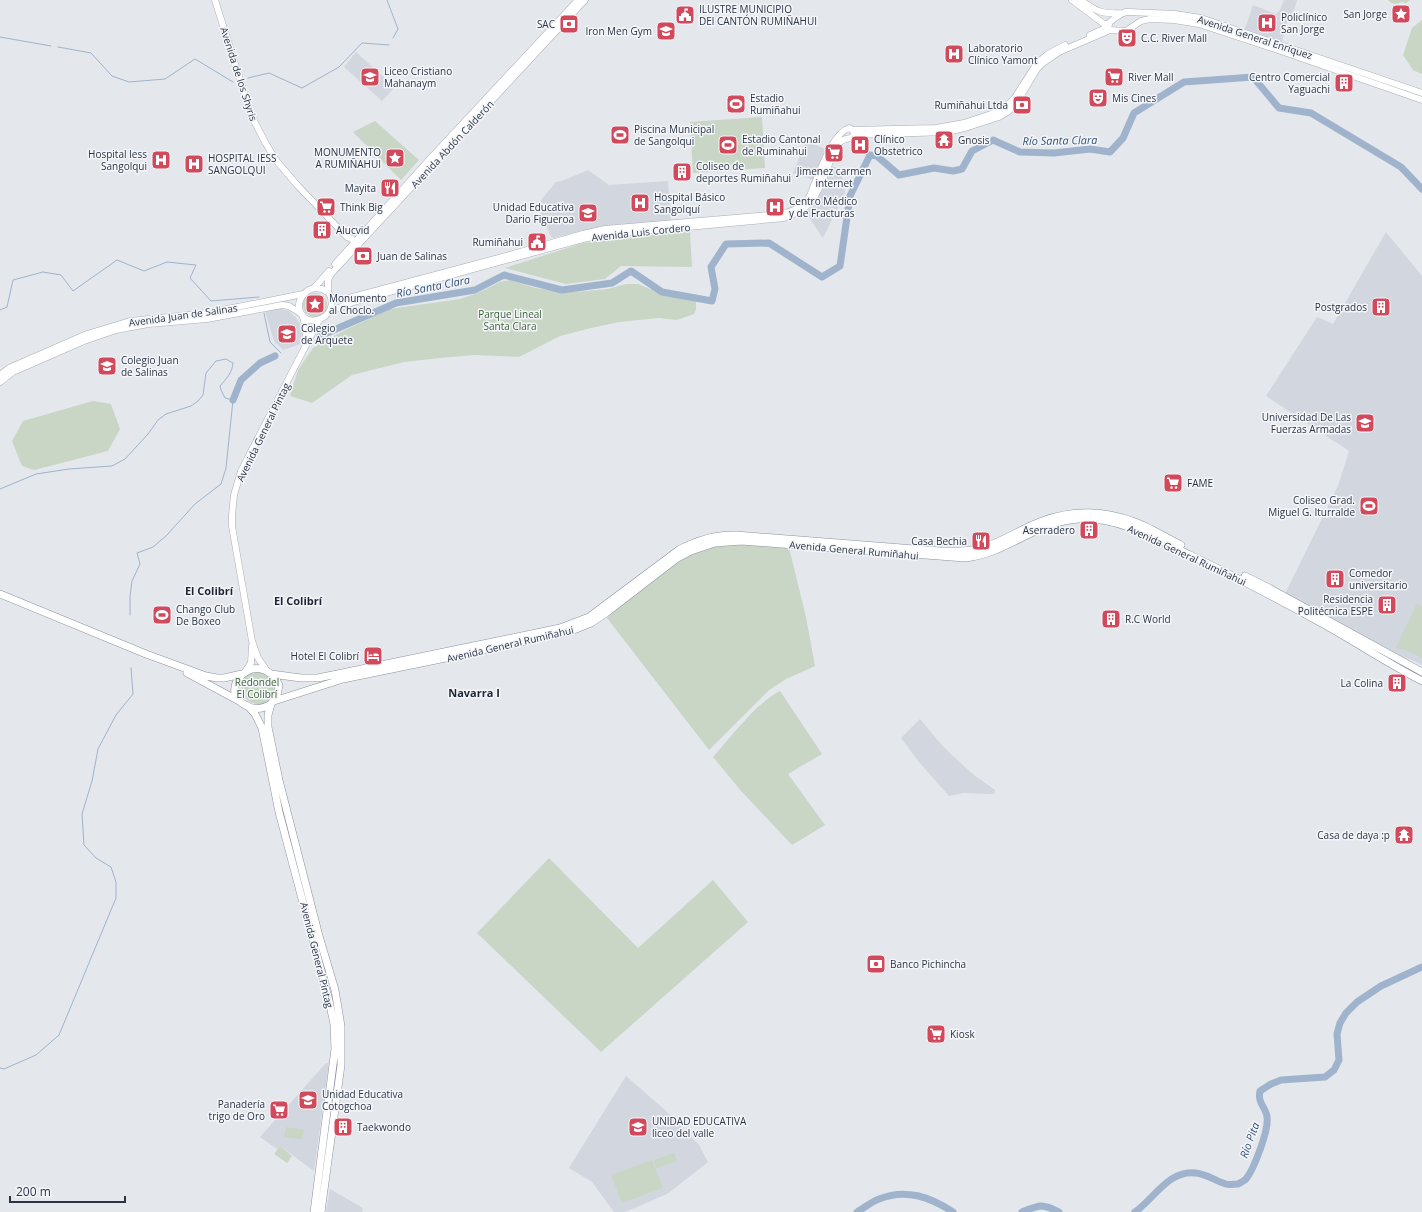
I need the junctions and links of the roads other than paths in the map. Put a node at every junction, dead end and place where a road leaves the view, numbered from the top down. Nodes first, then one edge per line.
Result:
1 (215, 0) edge
2 (578, 0) edge
3 (585, 0) edge
4 (1072, 0) edge
5 (1081, 0) edge
6 (1127, 12) junction
7 (1109, 27) junction
8 (1134, 27) junction
9 (1276, 46) junction
10 (1422, 93) edge
11 (1422, 100) edge
12 (845, 135) junction
13 (347, 237) junction
14 (352, 247) junction
15 (314, 288) junction
16 (303, 294) junction
17 (329, 295) junction
18 (329, 312) junction
19 (302, 315) junction
20 (319, 320) junction
21 (83, 339) junction
22 (306, 344) junction
23 (0, 375) edge
24 (0, 382) edge
25 (0, 594) edge
26 (252, 641) junction
27 (177, 666) junction
28 (269, 672) junction
29 (1422, 672) edge
30 (244, 673) junction
31 (1422, 681) edge
32 (240, 702) junction
33 (272, 702) junction
34 (248, 706) junction
35 (314, 1212) edge
36 (320, 1212) edge

1 - 13 main road, Avenida de los Shyris
2 - 14 main road, Avenida Abdón Calderón
3 - 14 main road, Avenida Abdón Calderón
4 - 7 main road
5 - 6 main road, Avenida General Enríquez
6 - 7 main road
6 - 8 main road
6 - 9 main road, Avenida General Enríquez
7 - 8 main road, Avenida General Enríquez
7 - 12 main road
8 - 9 main road, Avenida General Enríquez
9 - 10 main road, Avenida General Enríquez
9 - 11 main road, Avenida General Enríquez
12 - 17 main road, Avenida Luis Cordero
12 - 18 main road, Avenida Luis Cordero
13 - 14 main road, Avenida de los Shyris
13 - 14 main road
14 - 15 main road, Avenida Abdón Calderón
14 - 17 main road, Avenida Abdón Calderón
15 - 16 main road
15 - 17 main road
16 - 19 main road
16 - 21 main road, Avenida Juan de Salinas
17 - 18 main road
18 - 20 main road
19 - 20 main road
19 - 21 main road, Avenida Juan de Salinas
19 - 22 main road
20 - 22 main road, Avenida General Pintag
21 - 23 main road, Avenida Juan de Salinas
21 - 24 main road, Avenida Juan de Salinas
22 - 26 main road, Avenida General Pintag
25 - 27 highway
26 - 28 main road, Avenida General Pintag
26 - 30 main road, Avenida General Pintag
27 - 30 highway
27 - 32 highway
28 - 29 highway, Avenida General Rumiñahui
28 - 30 highway
28 - 33 highway
30 - 32 highway
31 - 33 highway, Avenida General Rumiñahui
32 - 34 highway
33 - 34 highway
33 - 36 highway, Avenida General Pintag
34 - 35 highway, Avenida General Pintag

